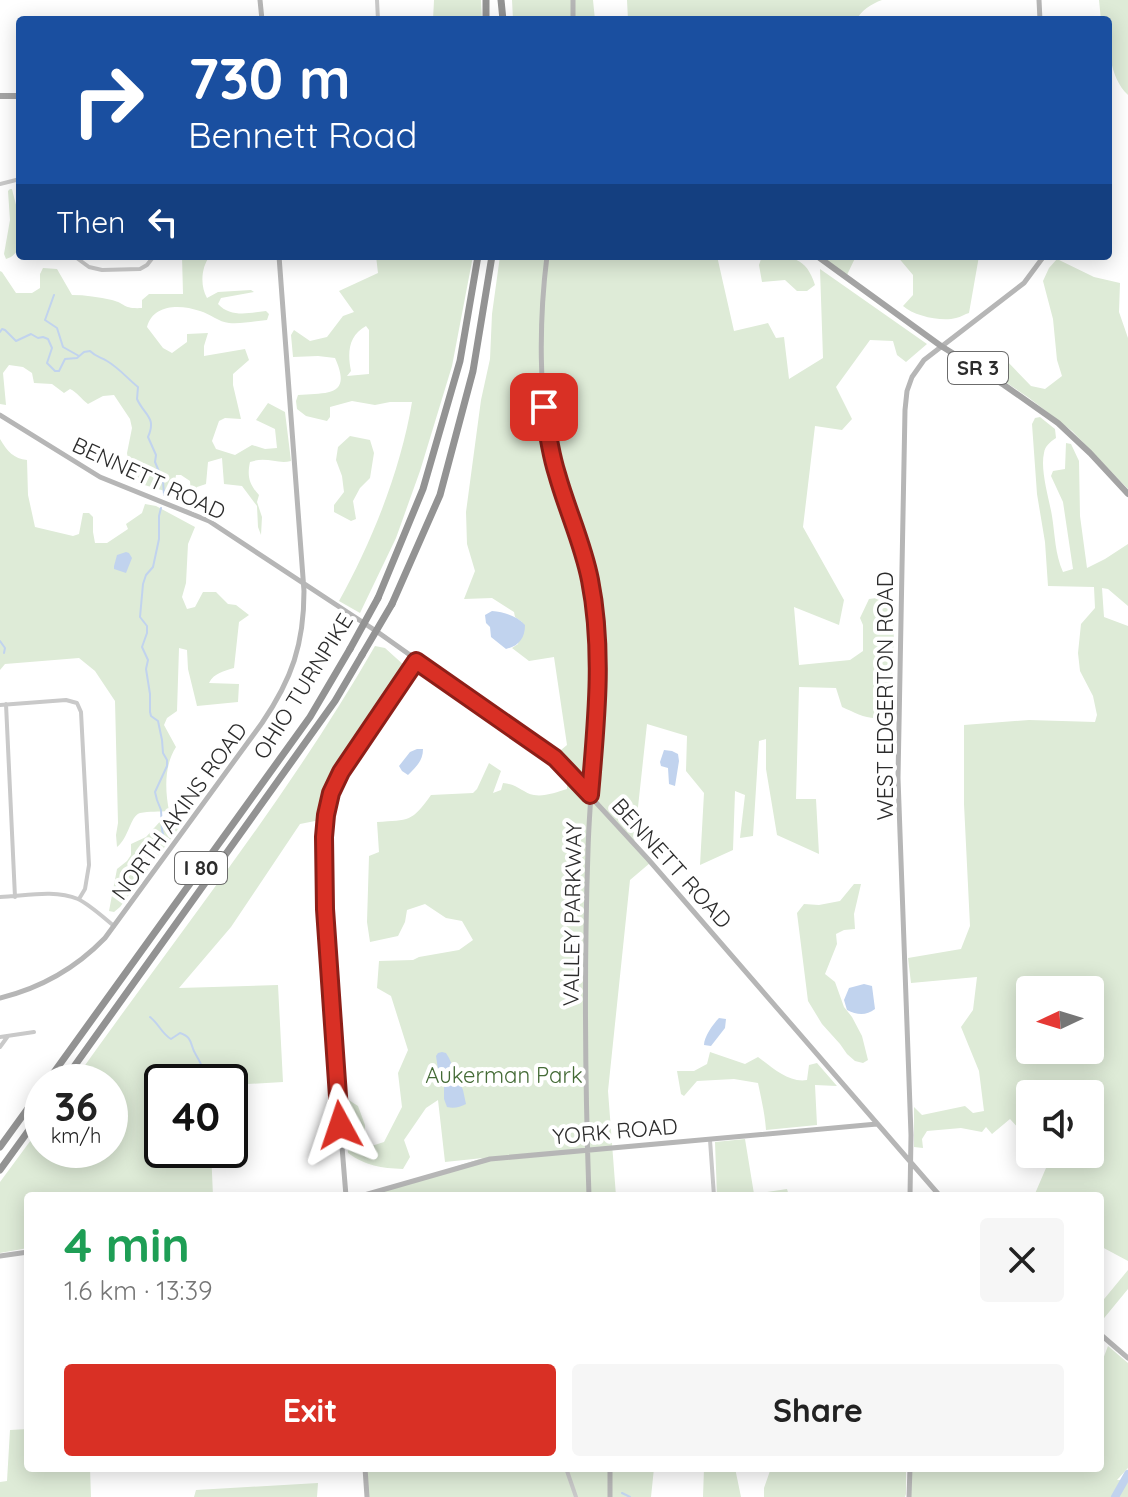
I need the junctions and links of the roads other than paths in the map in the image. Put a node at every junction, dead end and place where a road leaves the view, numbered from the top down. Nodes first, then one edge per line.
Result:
1 (79, 260) edge
2 (151, 260) edge
3 (279, 260) edge
4 (477, 260) edge
5 (491, 260) edge
6 (547, 260) edge
7 (823, 260) edge
8 (1041, 260) edge
9 (941, 346) junction
10 (0, 415) edge
11 (1128, 494) edge
12 (303, 584) junction
13 (416, 661) junction
14 (3, 704) edge
15 (590, 795) junction
16 (0, 897) edge
17 (15, 897) junction
18 (79, 899) junction
19 (114, 926) junction
20 (0, 998) edge
21 (34, 1032) dead end
22 (8, 1036) junction
23 (0, 1037) edge
24 (0, 1047) edge
25 (60, 1064) edge
26 (76, 1064) edge
27 (24, 1114) edge
28 (877, 1124) junction
29 (24, 1137) edge
30 (710, 1140) junction
31 (0, 1147) edge
32 (587, 1150) junction
33 (910, 1161) junction
34 (0, 1170) edge
35 (346, 1192) edge
36 (375, 1192) edge
37 (589, 1192) edge
38 (714, 1192) edge
39 (910, 1192) edge
40 (937, 1192) edge
41 (24, 1253) edge
42 (0, 1256) edge
43 (1104, 1337) edge
44 (1128, 1358) edge
45 (365, 1472) edge
46 (567, 1472) edge
47 (610, 1472) edge
48 (910, 1472) edge
49 (367, 1497) edge
50 (576, 1497) edge
51 (610, 1497) edge
52 (909, 1497) edge

1 - 2 street
3 - 12 street, NORTH AKINS ROAD
4 - 25 highway, OHIO TURNPIKE / I 80, bridge
5 - 26 highway, OHIO TURNPIKE / I 80, bridge
6 - 15 street, VALLEY PARKWAY
7 - 9 main road, SR 3
8 - 9 street, WEST EDGERTON ROAD
9 - 11 main road, SR 3
9 - 33 street, WEST EDGERTON ROAD
10 - 12 street, BENNETT ROAD
12 - 13 street, BENNETT ROAD
12 - 19 street, NORTH AKINS ROAD
13 - 15 street, BENNETT ROAD
13 - 35 street
14 - 17 street
14 - 18 street
15 - 28 street, BENNETT ROAD
15 - 32 street, VALLEY PARKWAY
16 - 17 street
17 - 18 street
18 - 19 street
19 - 20 street, NORTH AKINS ROAD
21 - 22 street
22 - 23 street
22 - 24 street
27 - 31 highway
28 - 30 street, YORK ROAD
28 - 33 street, BENNETT ROAD
29 - 34 highway
30 - 32 street, YORK ROAD
30 - 38 street
32 - 36 street, YORK ROAD
32 - 37 street, VALLEY PARKWAY
33 - 39 street, WEST EDGERTON ROAD
33 - 40 street, BENNETT ROAD
41 - 42 street
43 - 44 street
45 - 49 street
46 - 50 street
47 - 51 street
48 - 52 street

